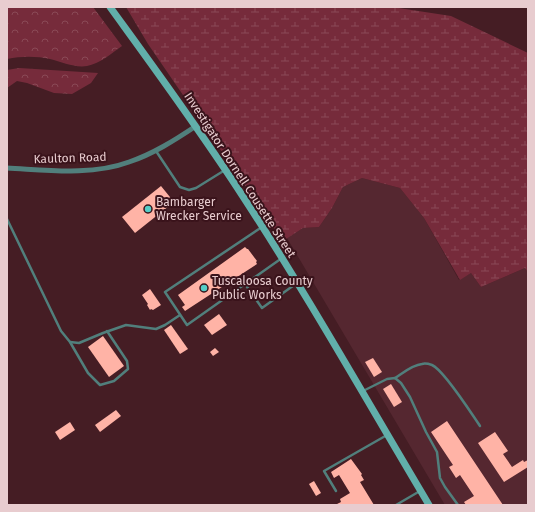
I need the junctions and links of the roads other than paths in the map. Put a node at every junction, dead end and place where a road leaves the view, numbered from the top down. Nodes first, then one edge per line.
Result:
1 (110, 7) edge
2 (196, 126) junction
3 (156, 150) junction
4 (7, 168) edge
5 (225, 169) junction
6 (7, 219) edge
7 (262, 226) junction
8 (282, 258) junction
9 (297, 283) junction
10 (245, 284) junction
11 (180, 315) junction
12 (107, 331) junction
13 (70, 342) junction
14 (395, 378) junction
15 (362, 392) junction
16 (480, 426) dead end
17 (387, 435) junction
18 (336, 491) dead end
19 (420, 491) junction
20 (396, 505) edge
21 (429, 505) edge
22 (458, 505) edge

1 - 2 main road, Investigator Dornell Cousette Street
2 - 3 street, Kaulton Road
2 - 5 main road, Investigator Dornell Cousette Street
3 - 4 street, Kaulton Road
3 - 5 lane
5 - 7 main road, Investigator Dornell Cousette Street
6 - 13 lane
7 - 8 main road, Investigator Dornell Cousette Street
7 - 11 lane
8 - 9 main road, Investigator Dornell Cousette Street
8 - 10 lane
9 - 10 lane
9 - 15 main road, Investigator Dornell Cousette Street
10 - 11 lane
11 - 12 lane
12 - 13 lane
12 - 13 lane
14 - 15 lane
14 - 16 lane
14 - 22 lane
15 - 17 main road, Investigator Dornell Cousette Street
17 - 18 lane
17 - 19 main road, Investigator Dornell Cousette Street
19 - 20 lane
19 - 21 main road, Investigator Dornell Cousette Street

